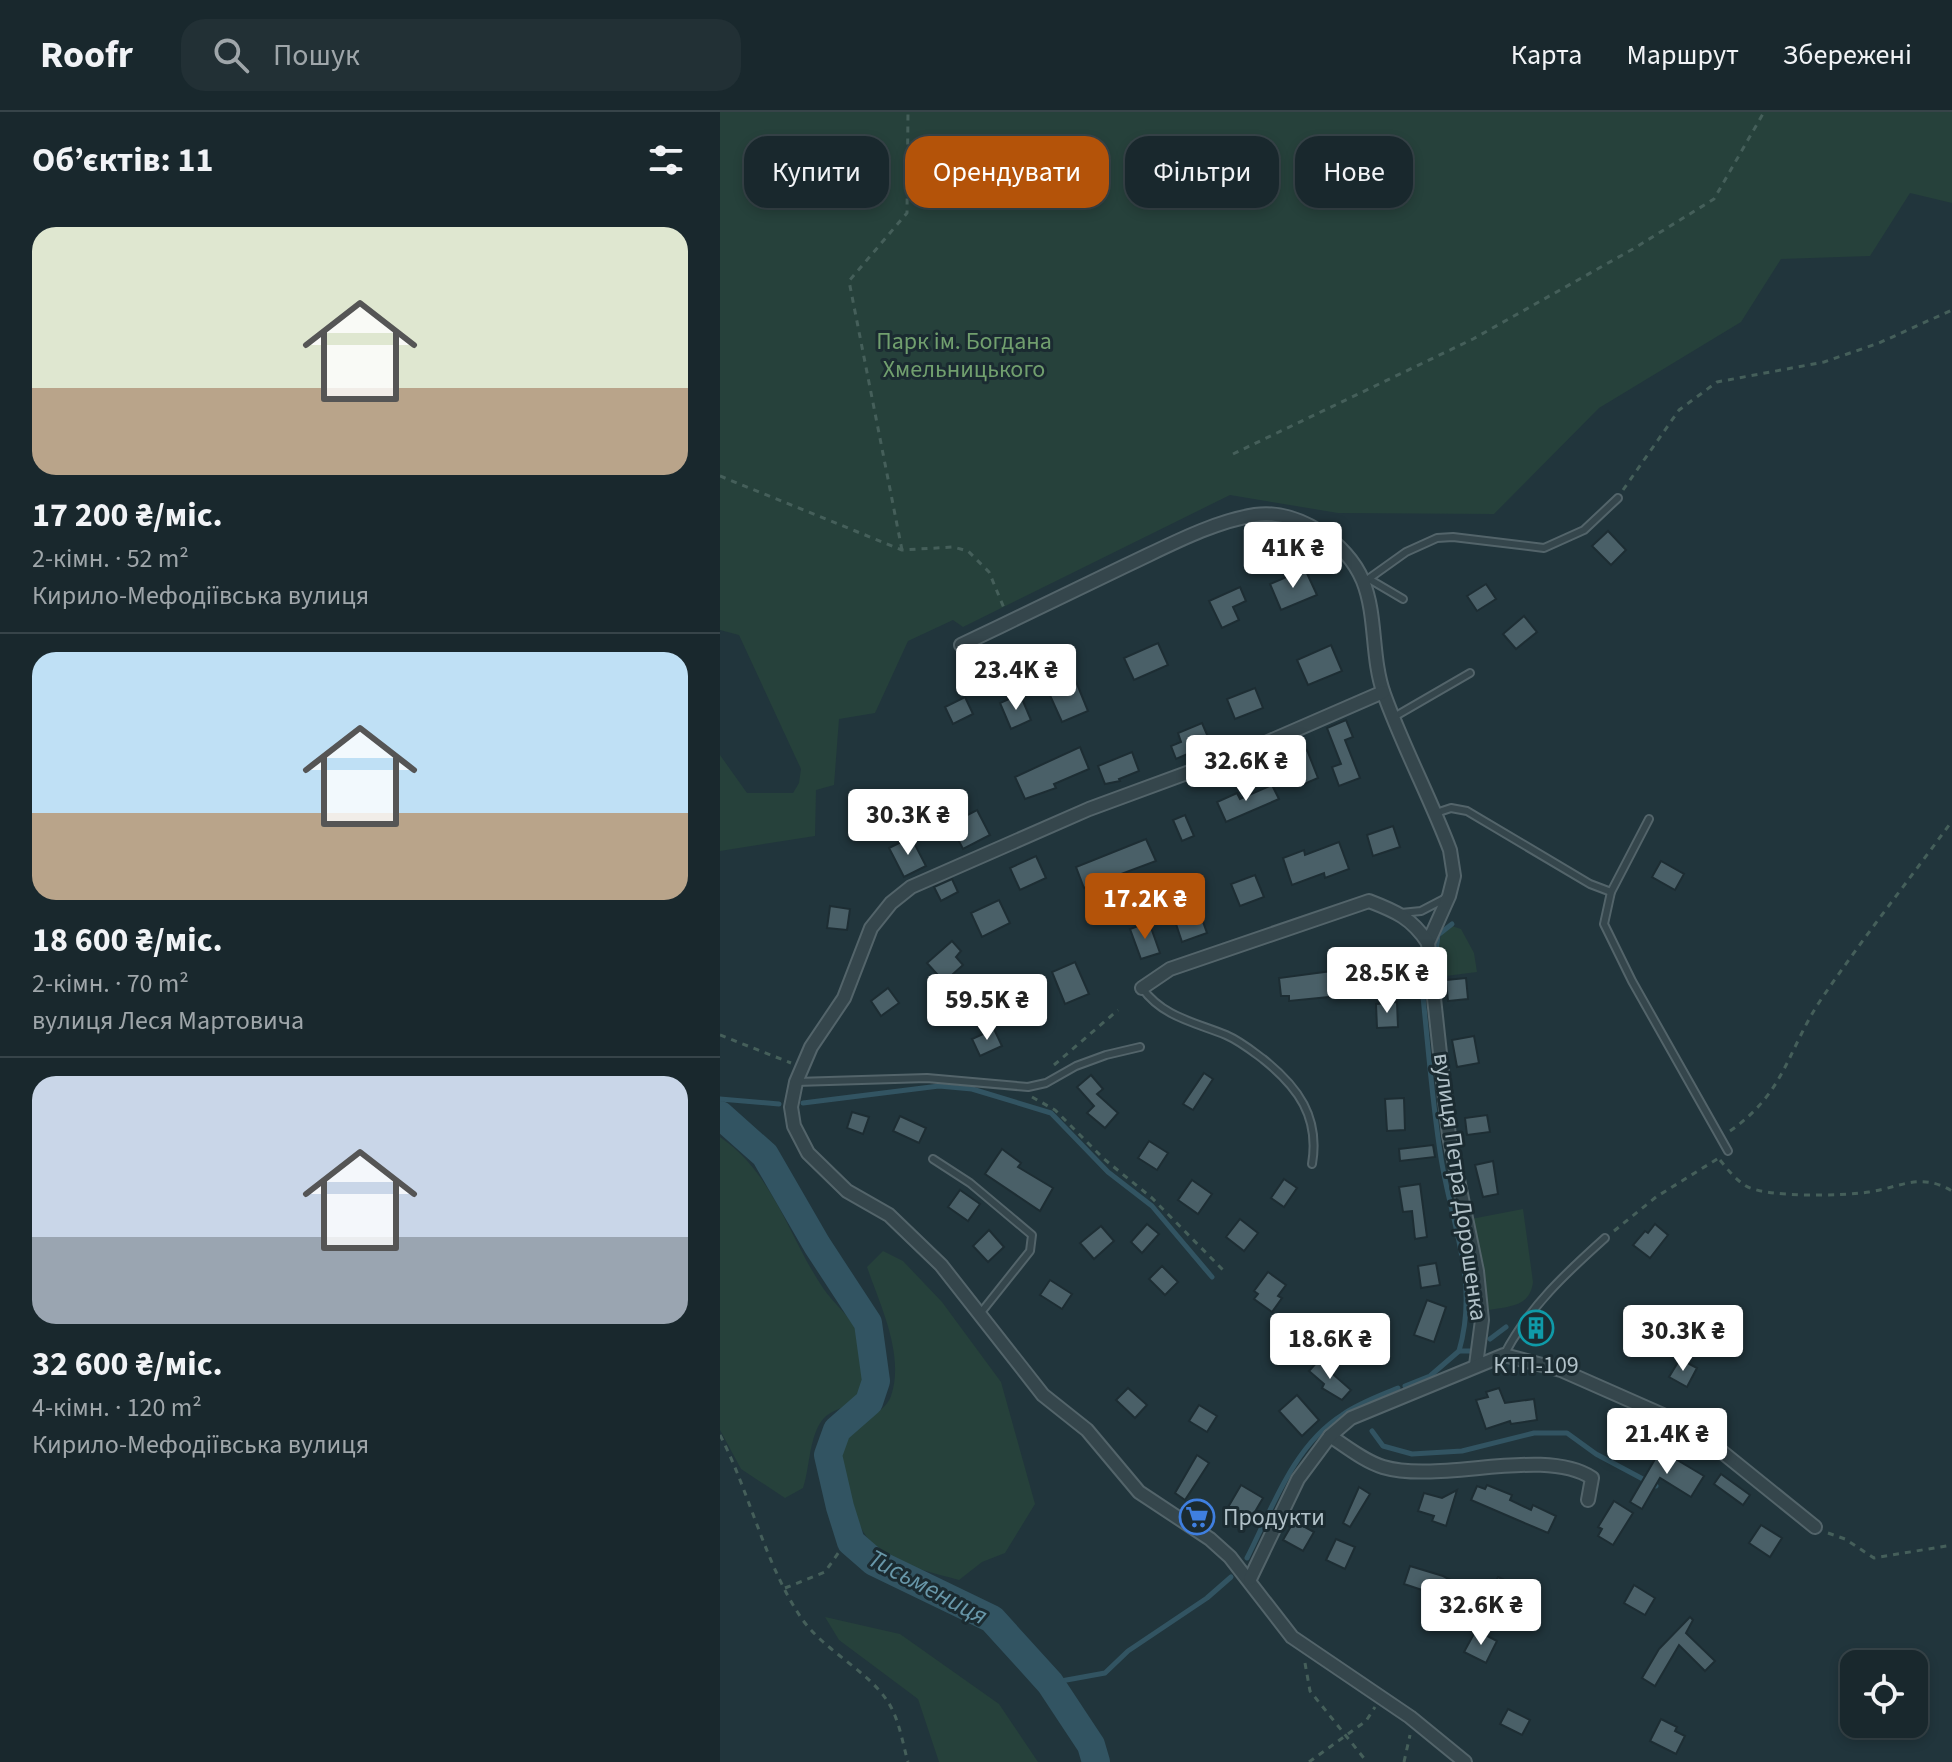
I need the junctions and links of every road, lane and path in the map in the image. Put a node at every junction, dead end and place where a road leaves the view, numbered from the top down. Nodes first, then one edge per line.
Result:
1 (908, 112) edge
2 (1764, 112) edge
3 (1952, 310) edge
4 (1233, 454) dead end
5 (720, 476) edge
6 (1618, 498) joint
7 (902, 550) junction
8 (1366, 580) junction
9 (1403, 599) dead end
10 (1010, 621) junction
11 (961, 645) dead end
12 (1470, 673) dead end
13 (1383, 692) junction
14 (1394, 717) junction
15 (1436, 813) junction
16 (1649, 819) dead end
17 (1952, 821) edge
18 (1611, 892) junction
19 (1449, 896) junction
20 (1401, 913) junction
21 (1428, 943) junction
22 (1142, 988) joint
23 (1118, 1010) dead end
24 (720, 1035) edge
25 (1140, 1047) dead end
26 (1051, 1068) dead end
27 (801, 1069) junction
28 (796, 1082) junction
29 (1015, 1088) junction
30 (1720, 1138) junction
31 (1728, 1151) joint
32 (1719, 1158) junction
33 (933, 1159) dead end
34 (1312, 1164) dead end
35 (1952, 1191) edge
36 (1605, 1238) joint
37 (1224, 1271) dead end
38 (979, 1315) junction
39 (1504, 1355) junction
40 (1476, 1365) junction
41 (720, 1435) edge
42 (1330, 1436) junction
43 (1588, 1500) dead end
44 (1815, 1527) joint
45 (1952, 1545) edge
46 (839, 1552) dead end
47 (1250, 1579) junction
48 (785, 1588) junction
49 (1305, 1647) junction
50 (1381, 1697) junction
51 (1410, 1717) junction
52 (1345, 1734) junction
53 (908, 1762) edge
54 (1309, 1762) edge
55 (1367, 1762) edge
56 (1404, 1762) edge
57 (1465, 1762) edge

1 - 7 path
2 - 4 path
3 - 6 path
5 - 7 path
6 - 8 lane
7 - 10 path
8 - 9 lane
8 - 10 street
8 - 13 street
10 - 11 street
12 - 14 lane
13 - 14 street
13 - 27 street
14 - 15 street
15 - 18 lane
15 - 19 street
16 - 18 lane
17 - 30 path
18 - 30 lane
19 - 20 lane
19 - 21 street
20 - 21 street
20 - 22 street
21 - 40 street, вулиця Петра Дорошенка
22 - 34 lane
23 - 26 path
24 - 27 path
25 - 29 lane
27 - 28 street
28 - 29 lane
28 - 38 street
29 - 37 path
30 - 31 lane
31 - 32 path
32 - 35 path
32 - 36 path
33 - 38 lane
36 - 39 lane
38 - 47 street
39 - 40 street
39 - 44 street
40 - 42 street
41 - 48 path
42 - 43 street
42 - 47 street
44 - 45 path
46 - 48 path
47 - 49 street
48 - 53 path
49 - 50 street
49 - 52 path
50 - 51 street
50 - 52 path
51 - 56 path
51 - 57 street
52 - 54 path
52 - 55 path

